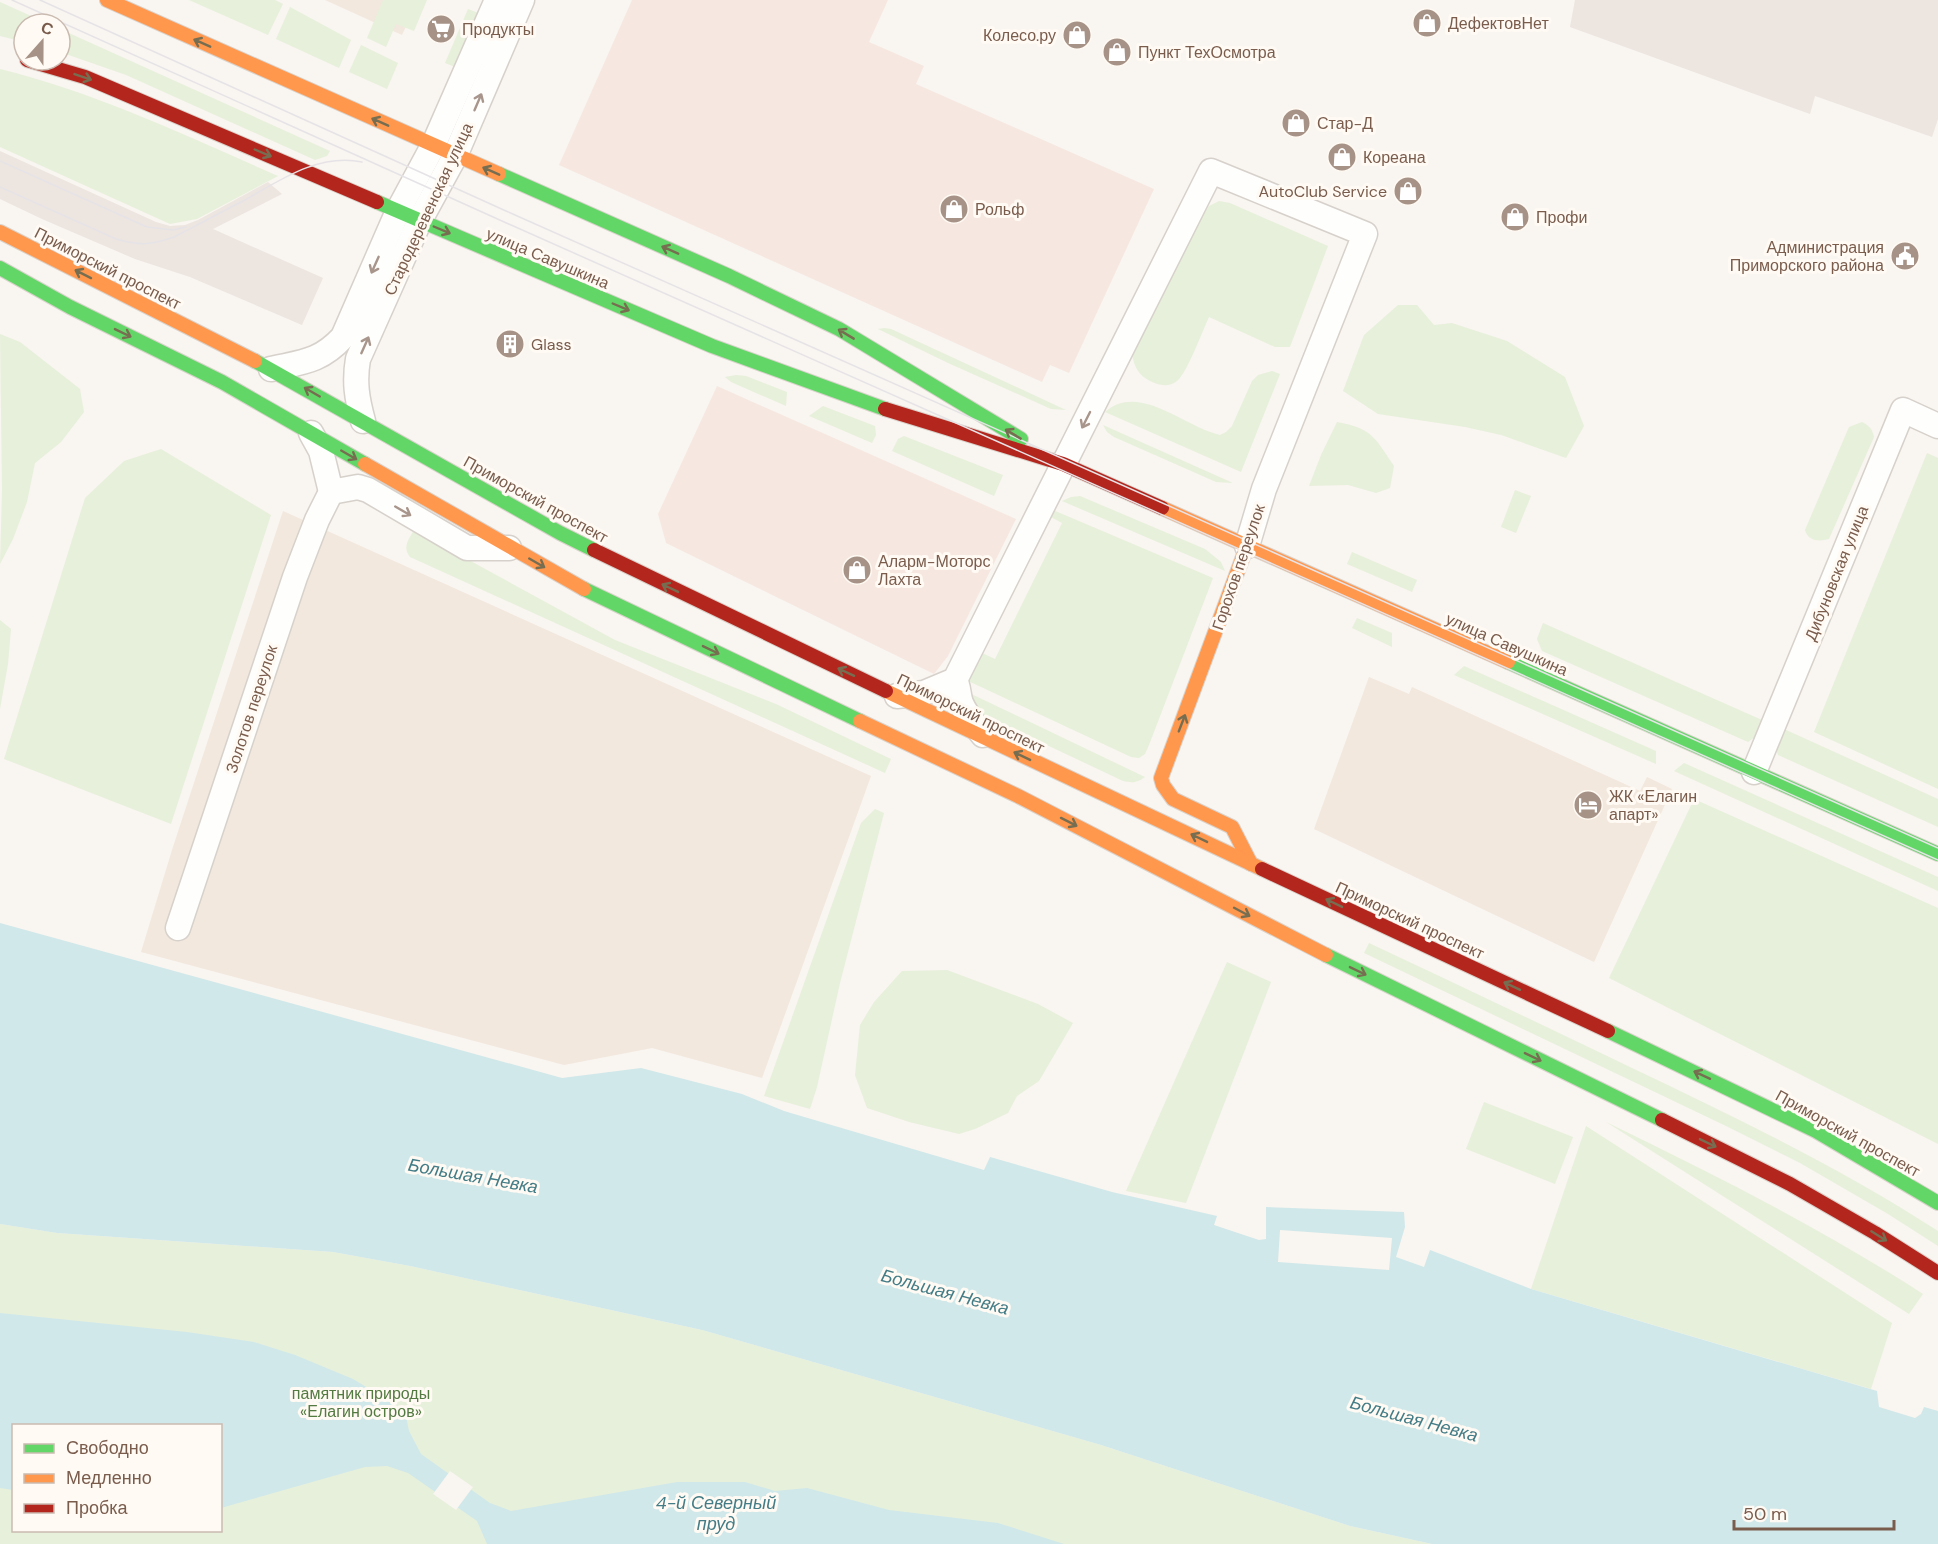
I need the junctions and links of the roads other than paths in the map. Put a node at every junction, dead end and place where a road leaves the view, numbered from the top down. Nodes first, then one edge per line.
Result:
1 (107, 0) edge
2 (497, 0) edge
3 (522, 0) edge
4 (69, 72) edge
5 (433, 146) junction
6 (455, 156) junction
7 (398, 211) junction
8 (420, 220) junction
9 (0, 232) edge
10 (0, 268) edge
11 (0, 275) edge
12 (70, 307) junction
13 (271, 369) junction
14 (363, 421) junction
15 (1938, 426) edge
16 (311, 433) junction
17 (1063, 464) junction
18 (331, 492) junction
19 (1247, 546) junction
20 (510, 548) junction
21 (955, 680) junction
22 (897, 696) junction
23 (984, 738) junction
24 (1754, 772) junction
25 (1938, 854) edge
26 (1251, 864) junction
27 (178, 928) dead end
28 (1938, 1203) edge
29 (1938, 1273) edge

5 -> 1 main road, улица Савушкина
2 - 5 street, Стародеревенская улица
6 -> 3 street, Стародеревенская улица
4 -> 7 main road, улица Савушкина
5 - 6 main road, улица Савушкина
5 - 7 street, Стародеревенская улица
6 - 8 street, Стародеревенская улица
17 -> 6 main road, улица Савушкина
7 - 8 main road, улица Савушкина
7 -> 13 street, Стародеревенская улица
14 -> 8 street, Стародеревенская улица
8 -> 17 main road, улица Савушкина
13 -> 9 main road, Приморский проспект
10 - 12 main road
11 - 12 main road
12 -> 16 main road
14 -> 13 main road, Приморский проспект
22 -> 14 main road, Приморский проспект
15 - 24 street, Дибуновская улица
16 - 18 street
16 -> 20 main road
17 - 19 main road, улица Савушкина
19 -> 17 street, Горохов переулок
17 - 21 street
18 -> 20 street
18 - 27 street, Золотов переулок
19 - 24 main road, улица Савушкина
26 -> 19 main road, Горохов переулок
20 -> 29 main road
21 - 22 street
21 - 23 street
22 - 23 main road, Приморский проспект
26 -> 23 main road, Приморский проспект
24 - 25 main road, улица Савушкина
28 -> 26 main road, Приморский проспект

